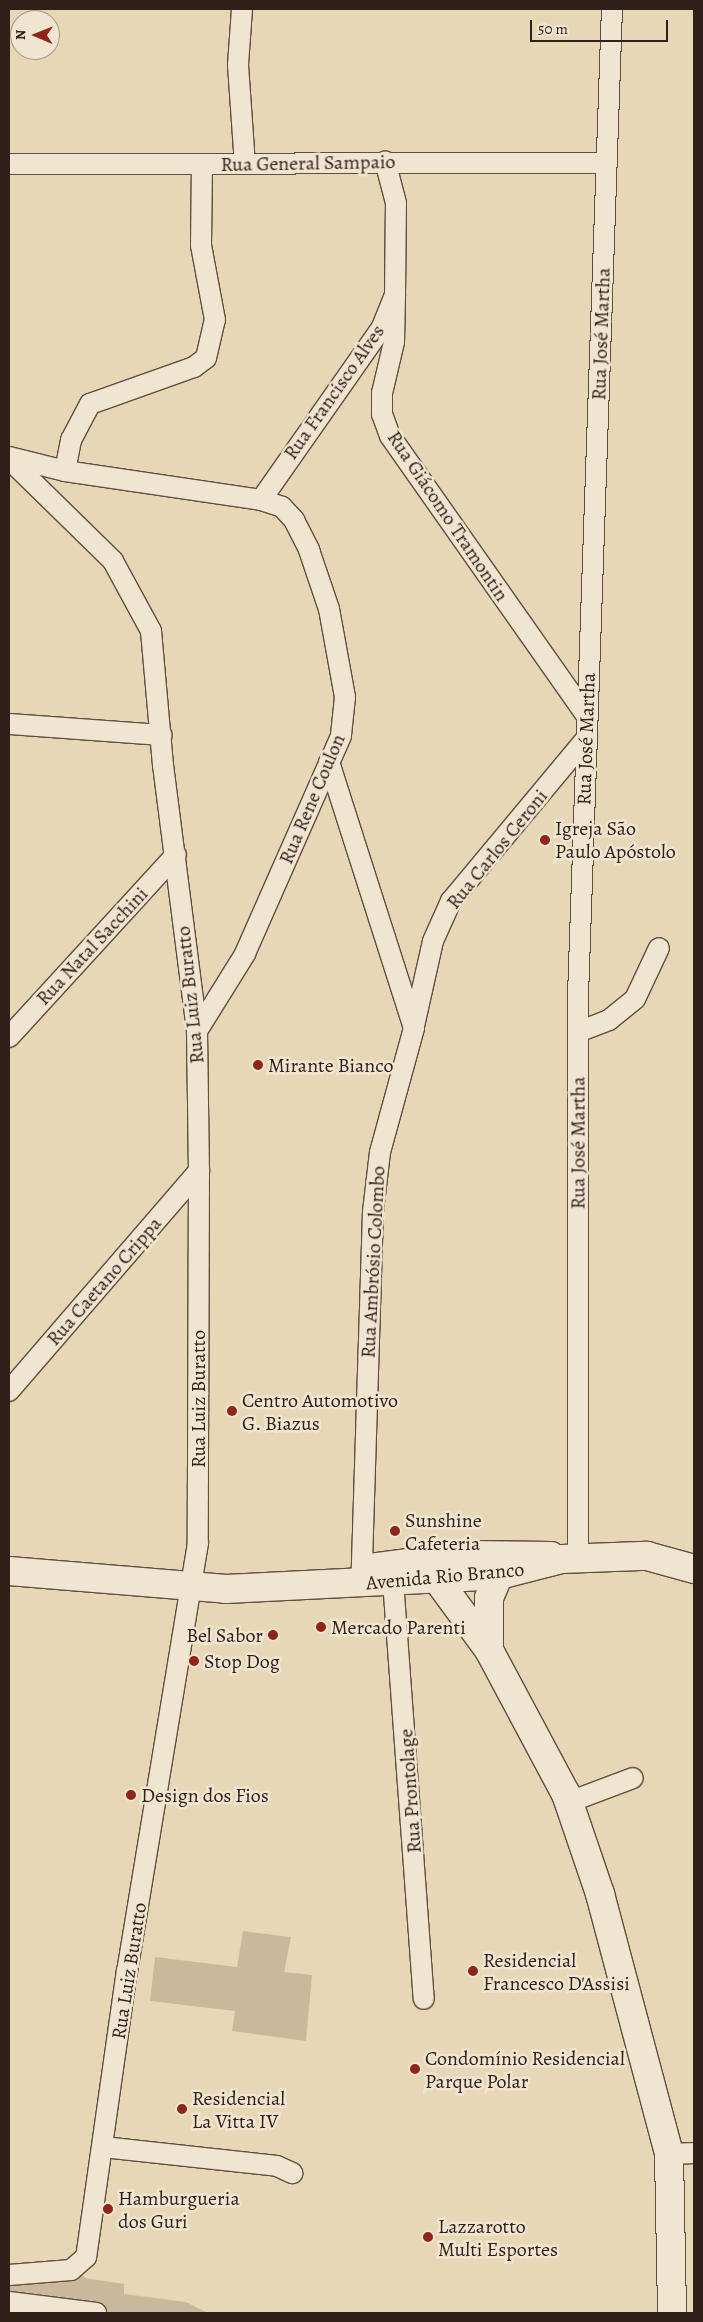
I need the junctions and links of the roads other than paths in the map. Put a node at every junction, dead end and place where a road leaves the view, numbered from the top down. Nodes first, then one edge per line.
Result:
1 (242, 9) edge
2 (612, 9) edge
3 (385, 160) junction
4 (607, 163) junction
5 (9, 164) edge
6 (245, 164) junction
7 (202, 165) junction
8 (395, 295) junction
9 (9, 458) edge
10 (65, 471) junction
11 (261, 500) junction
12 (587, 716) junction
13 (9, 724) edge
14 (162, 735) junction
15 (586, 738) junction
16 (329, 762) junction
17 (176, 855) junction
18 (659, 948) dead end
19 (414, 1028) junction
20 (197, 1031) junction
21 (578, 1032) junction
22 (9, 1037) edge
23 (199, 1171) junction
24 (9, 1390) edge
25 (561, 1557) junction
26 (690, 1566) edge
27 (9, 1571) edge
28 (393, 1574) junction
29 (499, 1575) junction
30 (360, 1577) junction
31 (437, 1580) junction
32 (9, 1589) edge
33 (192, 1595) junction
34 (489, 1650) junction
35 (633, 1778) dead end
36 (569, 1802) junction
37 (424, 1998) dead end
38 (103, 2148) junction
39 (682, 2153) edge
40 (292, 2173) dead end
41 (9, 2275) edge
42 (9, 2302) edge
43 (96, 2313) edge
44 (672, 2313) edge

1 - 6 street
2 - 4 street, Rua José Martha
3 - 4 street, Rua General Sampaio
3 - 6 street, Rua General Sampaio
3 - 8 street, Rua Francisco Alves
4 - 12 street, Rua José Martha
5 - 7 street, Rua General Sampaio
6 - 7 street, Rua General Sampaio
7 - 10 street
8 - 11 street, Rua Francisco Alves
8 - 12 street, Rua Giácomo Tramontin
9 - 10 street, Rua Rene Coulon
9 - 14 street, Rua Luiz Buratto
10 - 11 street, Rua Rene Coulon
11 - 16 street, Rua Rene Coulon
12 - 15 street, Rua José Martha
13 - 14 street
14 - 17 street, Rua Luiz Buratto
15 - 19 street, Rua Carlos Ceroni
15 - 21 street, Rua José Martha
16 - 19 street
16 - 20 street, Rua Rene Coulon
17 - 20 street, Rua Luiz Buratto
17 - 22 street, Rua Natal Sacchini
18 - 21 street
19 - 30 street, Rua Ambrósio Colombo
20 - 23 street, Rua Luiz Buratto
21 - 25 street, Rua José Martha
23 - 24 street, Rua Caetano Crippa
23 - 33 street, Rua Luiz Buratto
25 - 26 main road, Avenida Rio Branco
25 - 28 main road, Avenida Rio Branco
25 - 29 main road, Avenida Rio Branco
27 - 33 main road, Avenida Rio Branco
28 - 30 main road, Avenida Rio Branco
28 - 31 main road, Avenida Rio Branco
28 - 37 street, Rua Prontolage
29 - 31 main road, Avenida Rio Branco
29 - 34 main road
30 - 33 main road, Avenida Rio Branco
31 - 34 main road
32 - 33 main road, Avenida Rio Branco
33 - 38 street, Rua Luiz Buratto
34 - 36 main road
35 - 36 street
36 - 39 main road
38 - 40 street
38 - 41 street, Rua Luiz Buratto
39 - 44 main road
42 - 43 street

